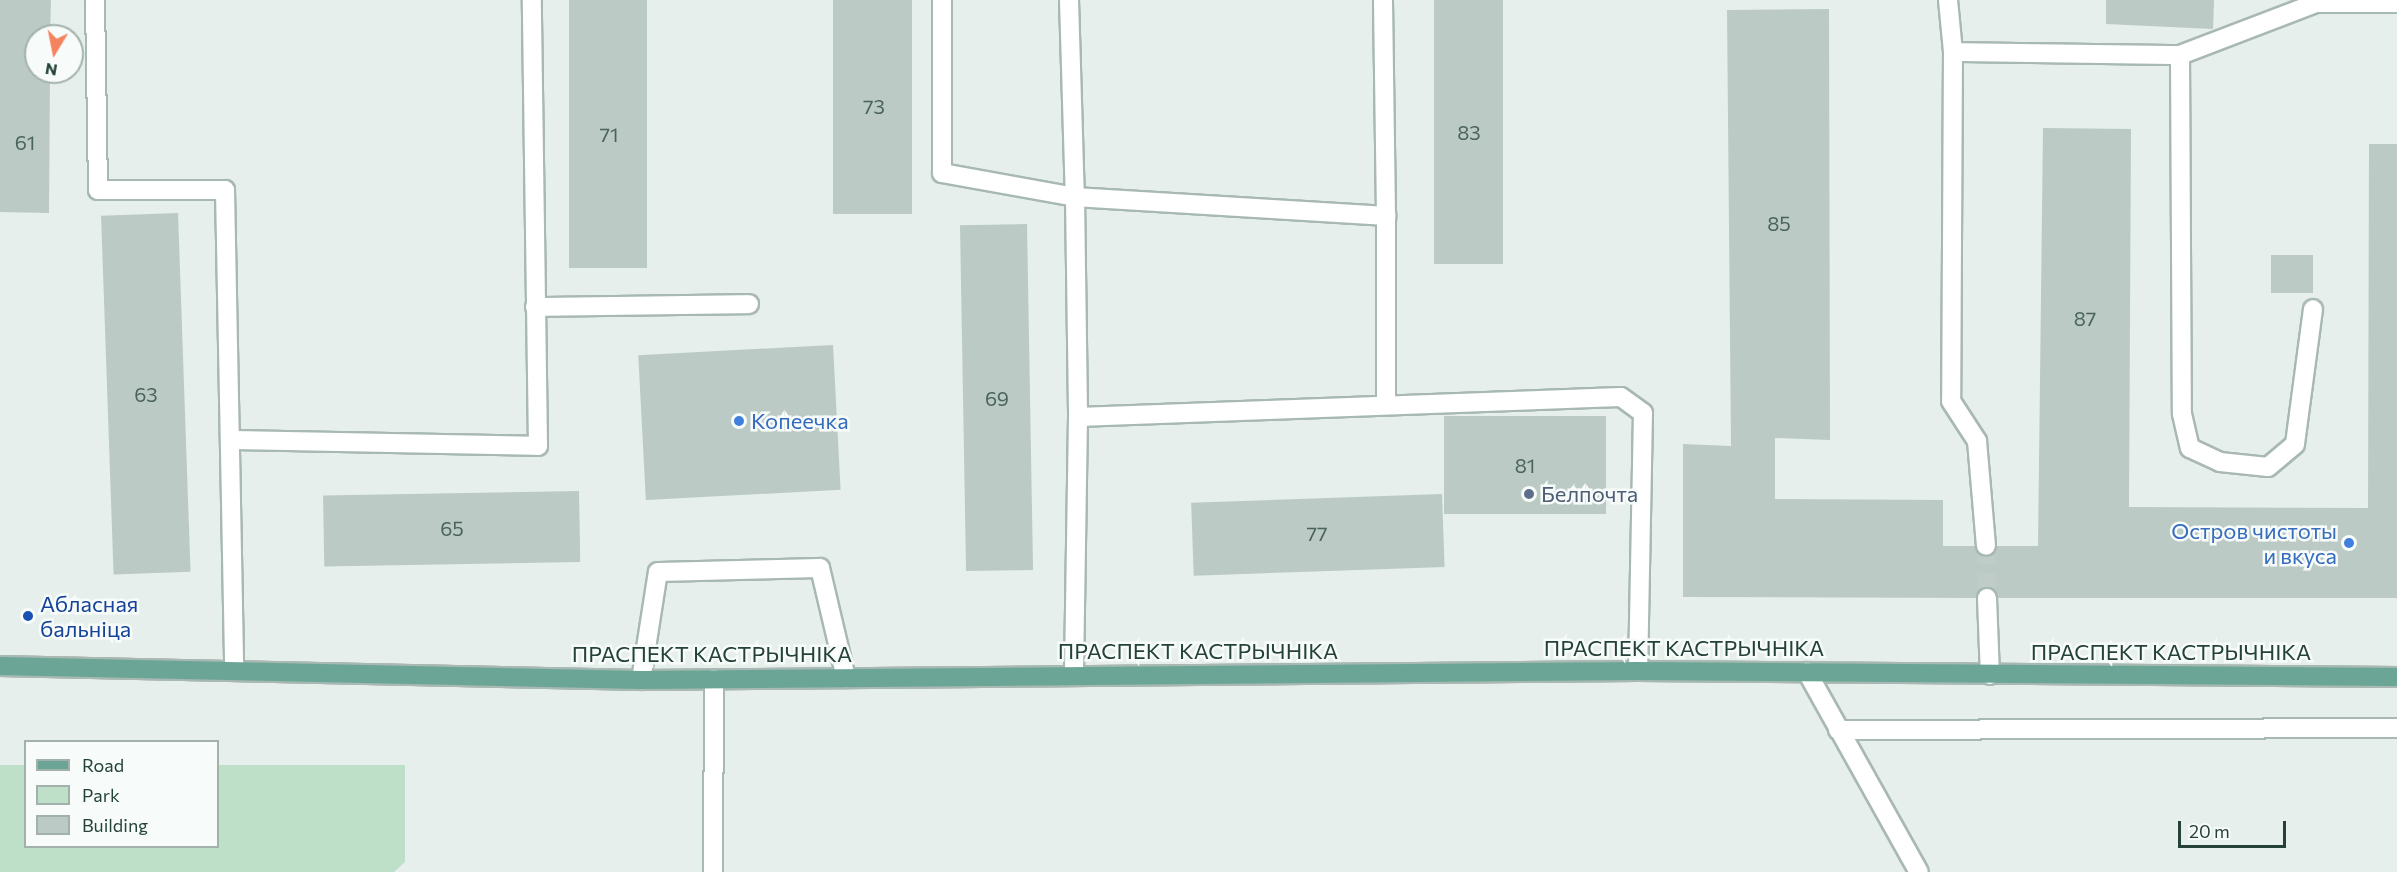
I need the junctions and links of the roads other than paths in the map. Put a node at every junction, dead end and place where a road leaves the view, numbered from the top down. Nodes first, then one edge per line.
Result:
1 (95, 0) edge
2 (532, 0) edge
3 (942, 0) edge
4 (1069, 0) edge
5 (1383, 0) edge
6 (1948, 0) edge
7 (2397, 3) edge
8 (1953, 52) junction
9 (2180, 55) junction
10 (1075, 197) junction
11 (1386, 216) junction
12 (749, 304) dead end
13 (535, 308) junction
14 (2313, 309) dead end
15 (1386, 405) junction
16 (1078, 417) junction
17 (230, 440) junction
18 (1986, 546) tunnel mouth
19 (1987, 598) tunnel mouth
20 (0, 666) edge
21 (234, 671) junction
22 (1638, 672) junction
23 (1807, 672) junction
24 (1990, 675) junction
25 (1074, 676) junction
26 (2397, 677) edge
27 (846, 678) junction
28 (714, 679) junction
29 (641, 680) junction
30 (2397, 728) edge
31 (1838, 730) junction
32 (713, 872) edge
33 (1919, 872) edge

1 - 17 lane
2 - 13 lane
3 - 10 lane
4 - 10 lane
5 - 11 lane
6 - 8 lane
7 - 9 lane
8 - 9 lane
8 - 18 lane
9 - 14 lane
10 - 11 lane
10 - 16 lane
11 - 15 lane
12 - 13 lane
13 - 17 lane
15 - 16 lane
15 - 22 lane
16 - 25 lane
17 - 21 lane
19 - 24 lane
20 - 21 main road, ПРАСПЕКТ КАСТРЫЧНІКА
21 - 29 main road, ПРАСПЕКТ КАСТРЫЧНІКА
22 - 23 main road, ПРАСПЕКТ КАСТРЫЧНІКА
22 - 25 main road, ПРАСПЕКТ КАСТРЫЧНІКА
23 - 24 main road, ПРАСПЕКТ КАСТРЫЧНІКА
23 - 31 lane
24 - 26 main road, ПРАСПЕКТ КАСТРЫЧНІКА
25 - 27 main road, ПРАСПЕКТ КАСТРЫЧНІКА
27 - 28 main road, ПРАСПЕКТ КАСТРЫЧНІКА
27 - 29 lane
28 - 29 main road, ПРАСПЕКТ КАСТРЫЧНІКА
28 - 32 lane
30 - 31 lane
31 - 33 lane

